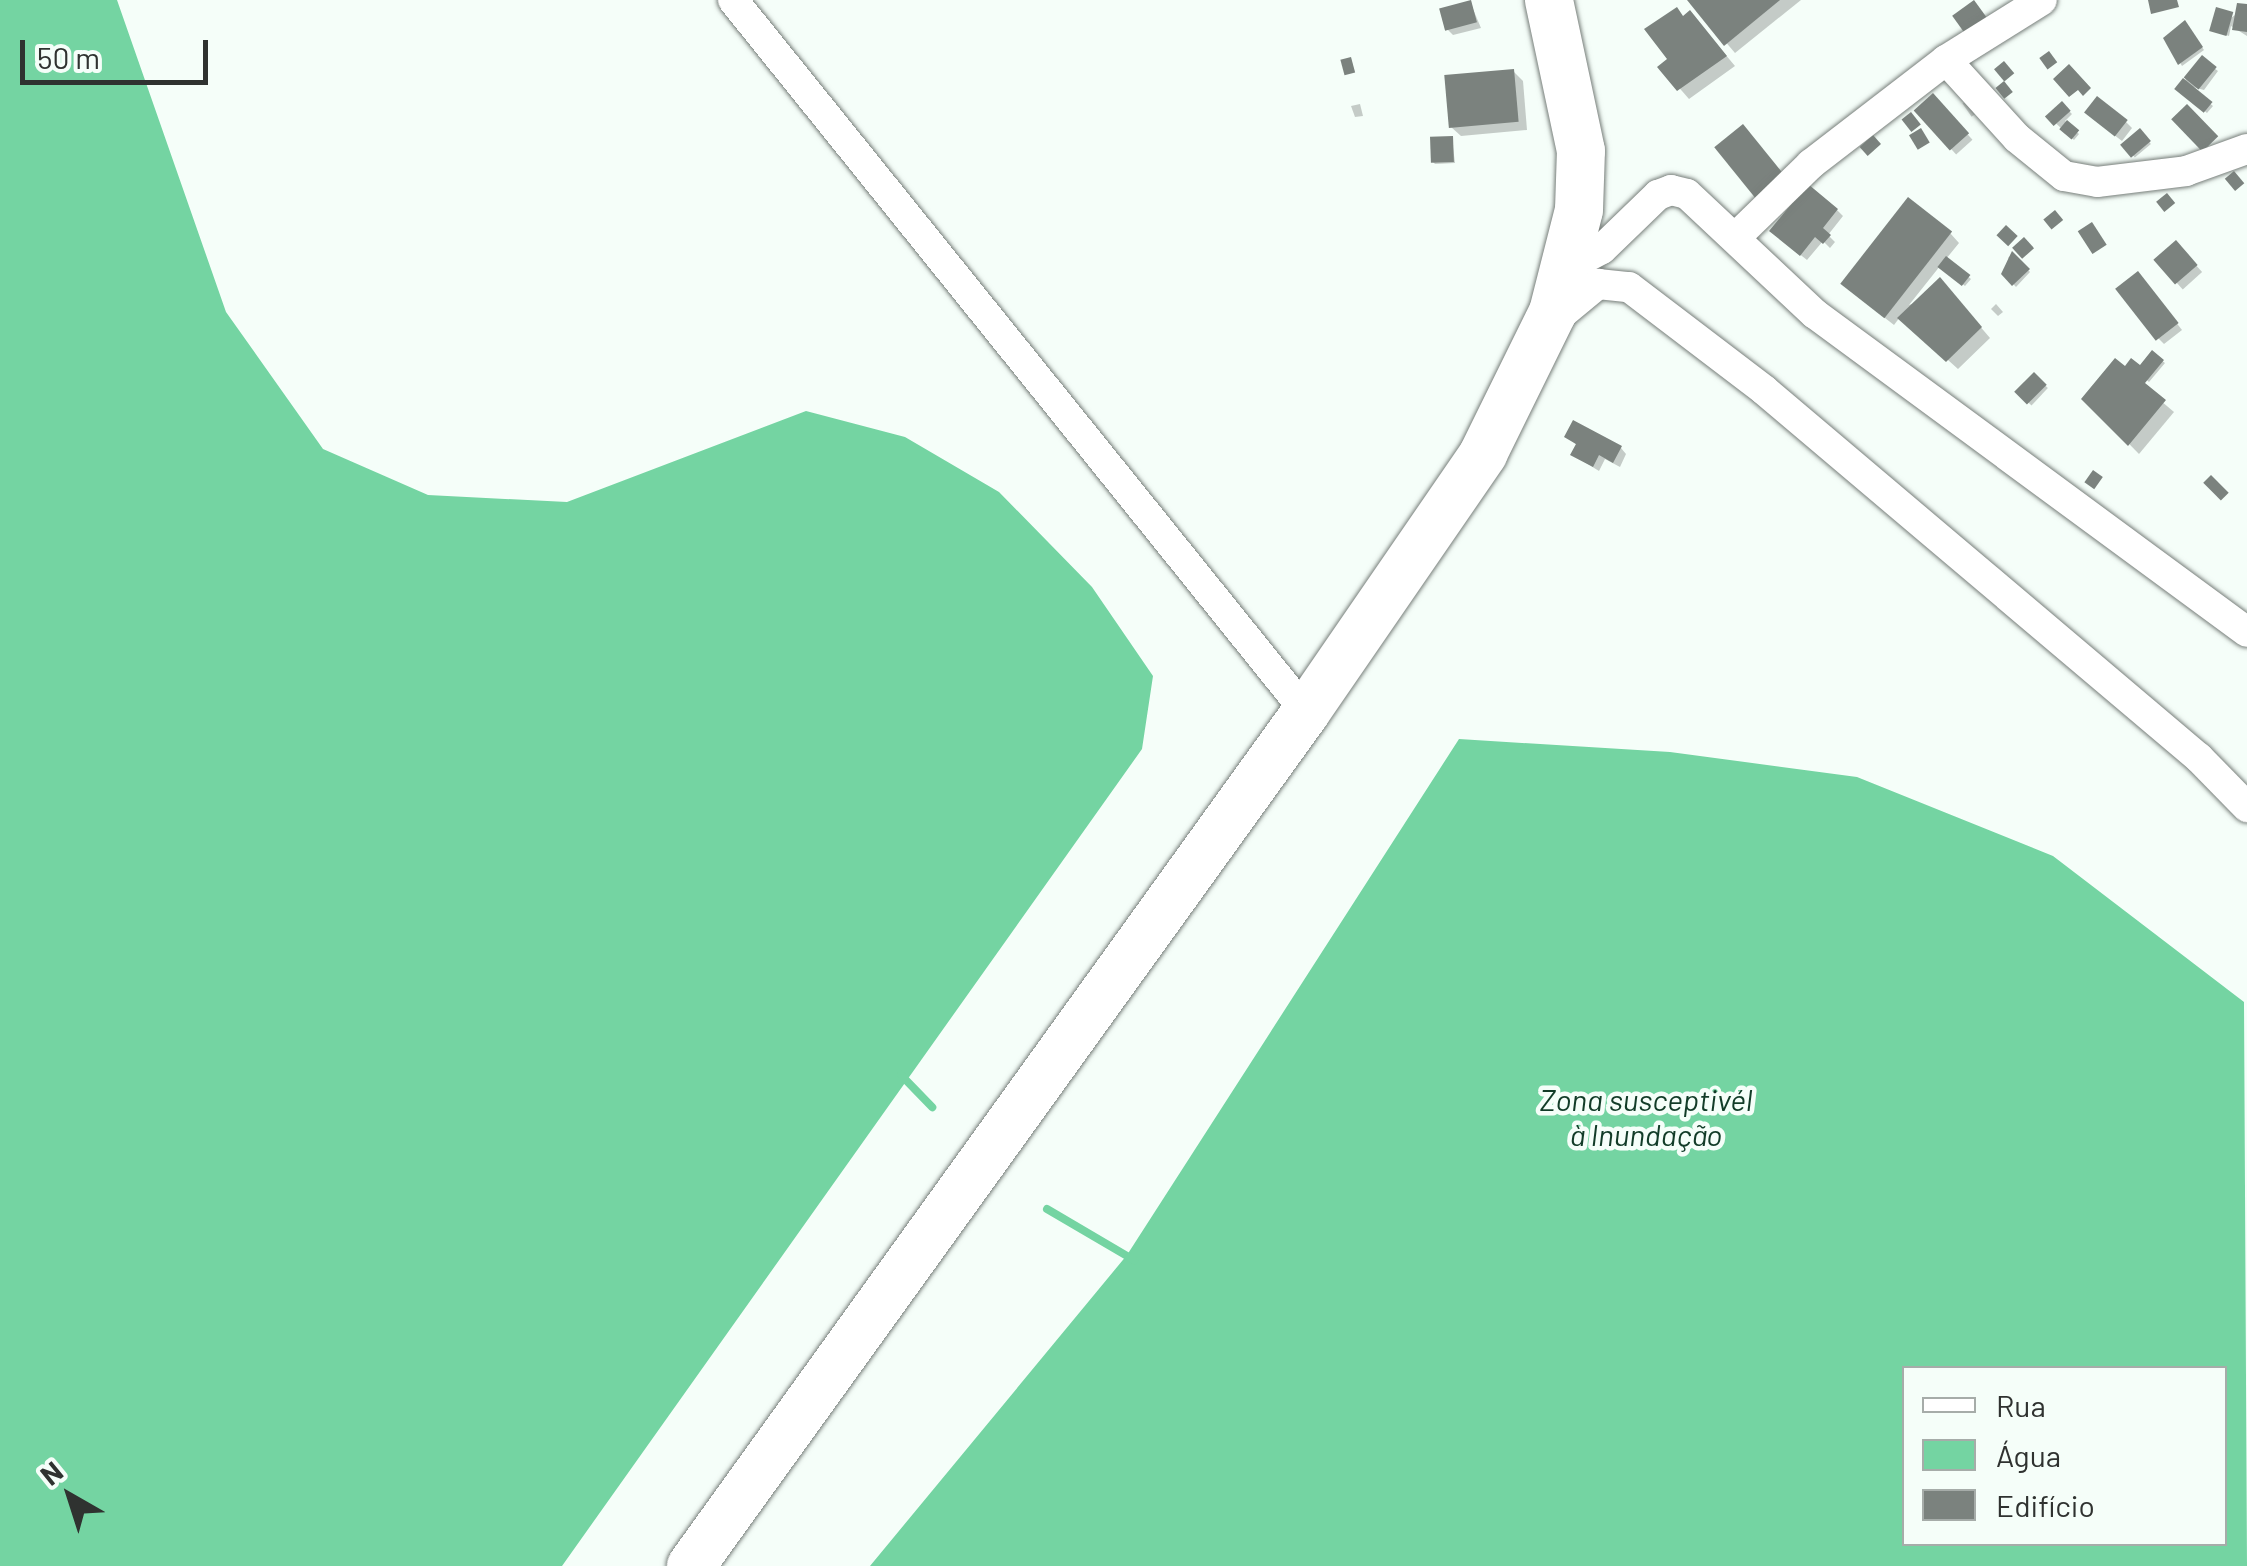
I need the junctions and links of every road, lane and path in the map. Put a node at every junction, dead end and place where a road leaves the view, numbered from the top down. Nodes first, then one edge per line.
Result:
1 (733, 0) edge
2 (1548, 0) edge
3 (2042, 0) edge
4 (1946, 60) junction
5 (2247, 149) edge
6 (1737, 236) junction
7 (1568, 267) junction
8 (1546, 327) junction
9 (2247, 632) edge
10 (1306, 712) junction
11 (2247, 807) edge
12 (691, 1566) edge

1 - 10 street
2 - 7 main road
3 - 4 street
4 - 5 street
4 - 6 street
6 - 7 street
6 - 9 street
7 - 8 main road
8 - 10 main road
8 - 11 street
10 - 12 main road

